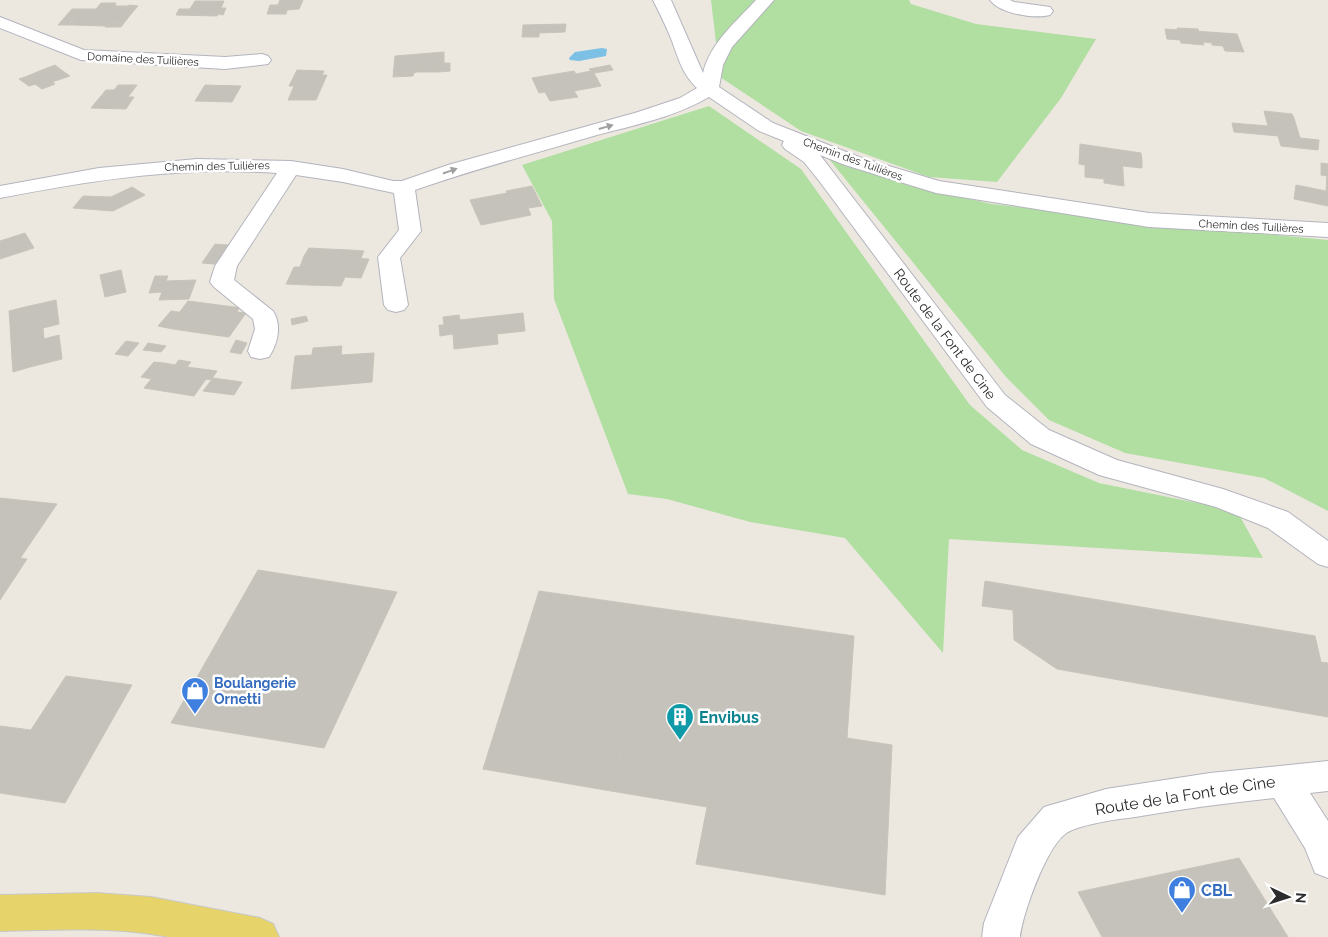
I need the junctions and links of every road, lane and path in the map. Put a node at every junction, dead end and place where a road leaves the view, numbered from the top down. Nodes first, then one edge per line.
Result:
1 (662, 0) edge
2 (765, 0) edge
3 (999, 0) edge
4 (1044, 11) dead end
5 (0, 22) edge
6 (262, 60) dead end
7 (709, 89) junction
8 (766, 127) junction
9 (291, 167) junction
10 (404, 187) junction
11 (0, 192) edge
12 (1328, 230) edge
13 (396, 305) dead end
14 (260, 351) dead end
15 (1328, 556) edge
16 (1328, 776) edge
17 (1283, 781) junction
18 (1325, 848) edge
19 (0, 913) edge
20 (260, 937) edge
21 (1001, 937) edge

1 - 7 street
2 - 7 street
3 - 4 street
5 - 6 street, Domaine des Tuilières
7 - 8 street, Chemin des Tuilières
10 -> 7 street, Chemin des Tuilières
8 - 12 street, Chemin des Tuilières
8 - 15 street, Route de la Font de Cine
9 - 10 street, Chemin des Tuilières
9 - 11 street, Chemin des Tuilières
9 - 14 street
10 - 13 street
16 - 17 street, Route de la Font de Cine
17 - 18 street
17 - 21 street, Route de la Font de Cine
19 - 20 main road

